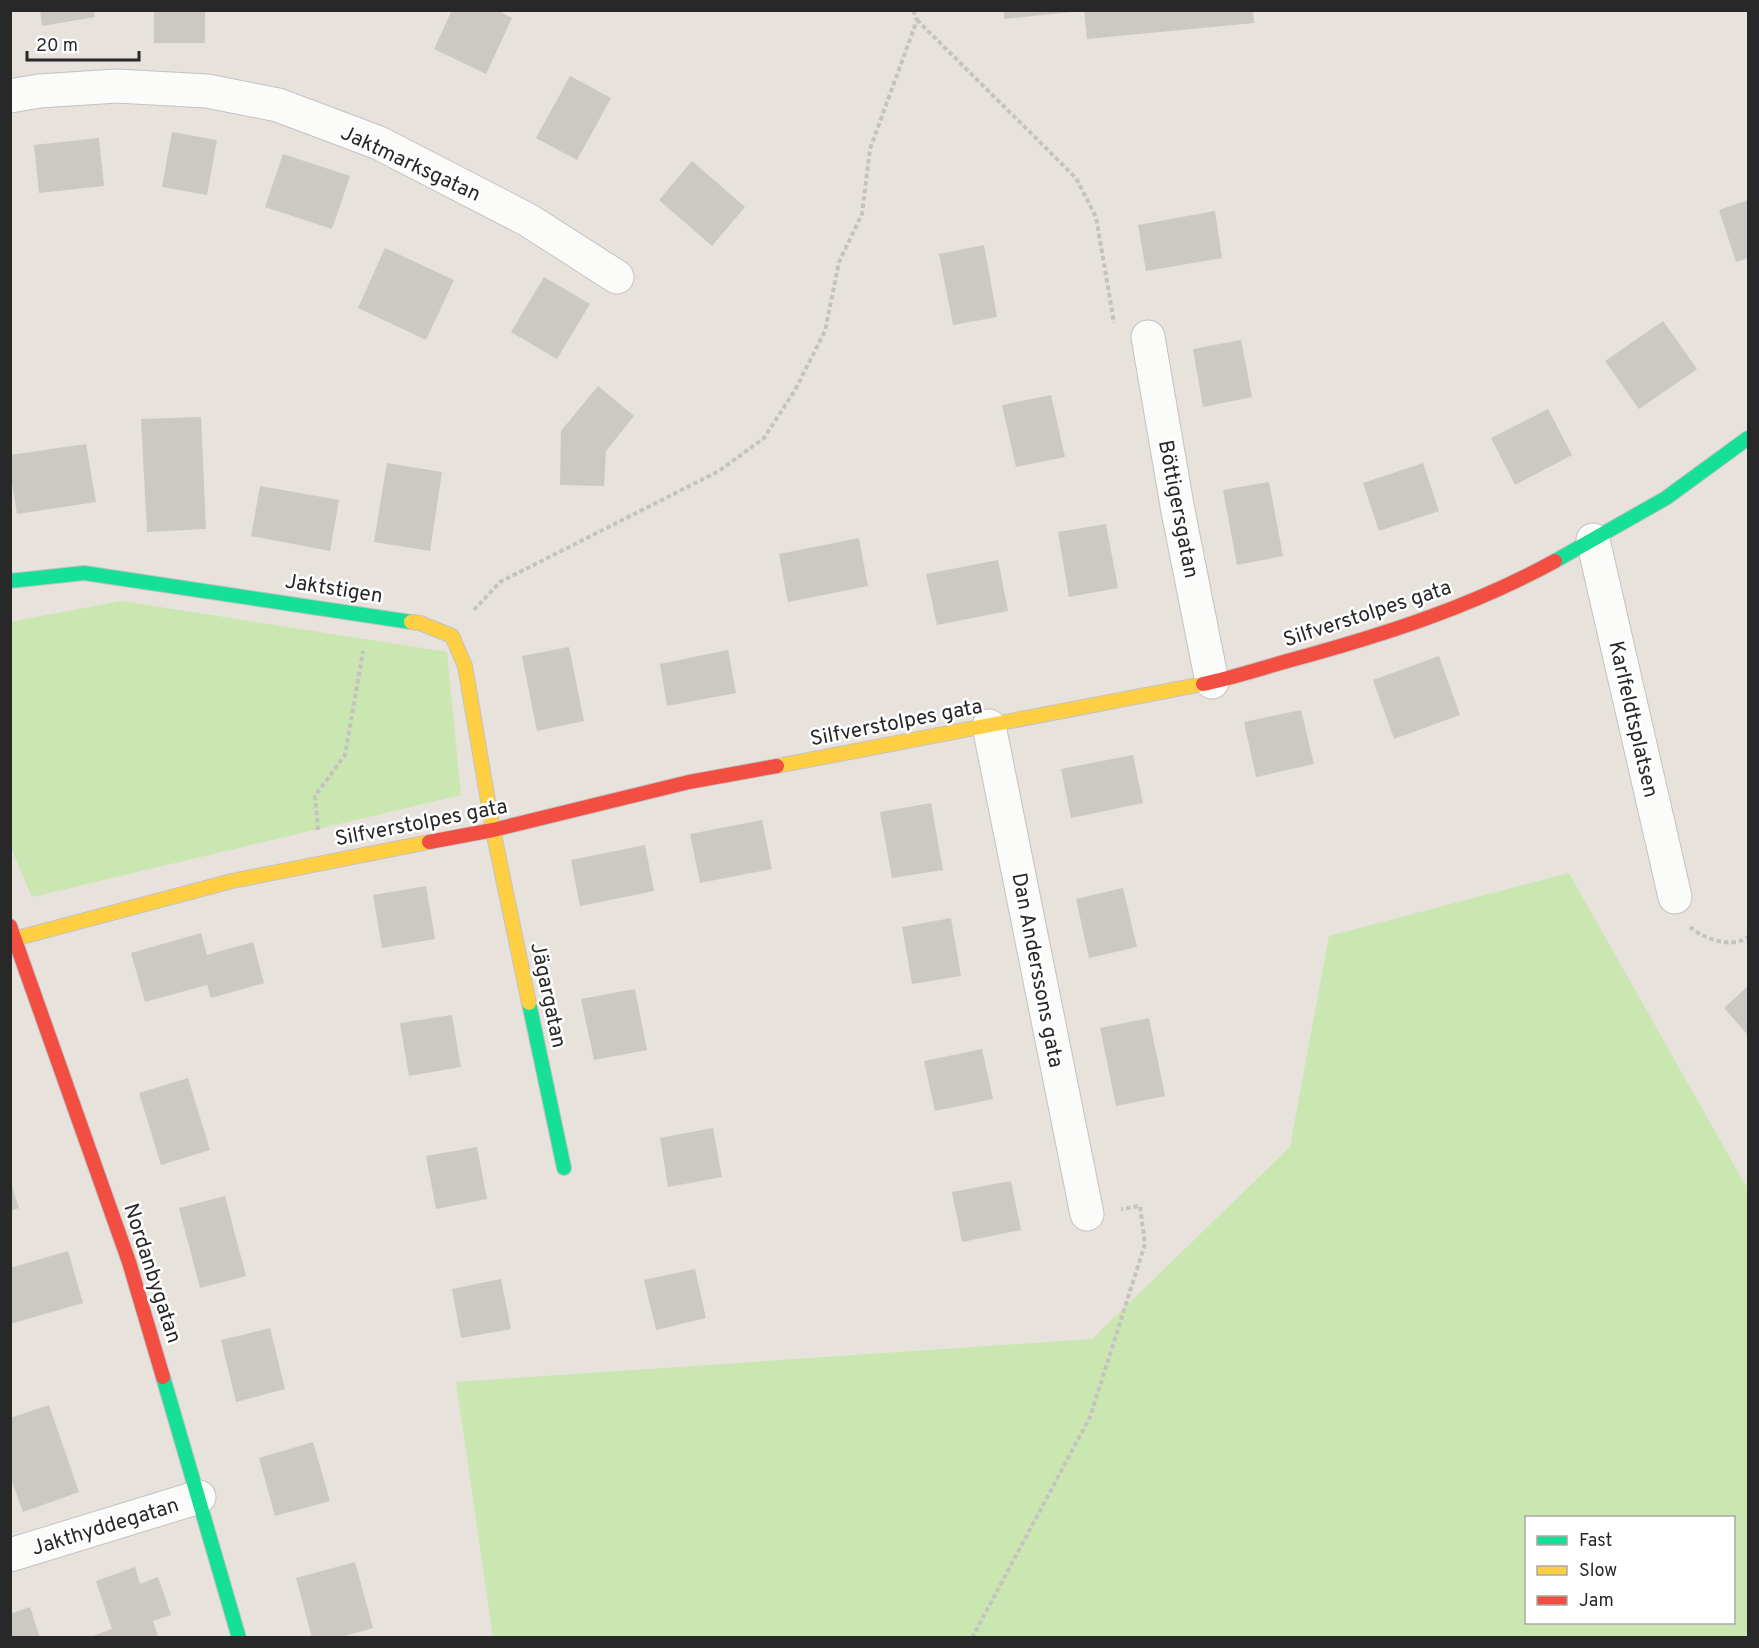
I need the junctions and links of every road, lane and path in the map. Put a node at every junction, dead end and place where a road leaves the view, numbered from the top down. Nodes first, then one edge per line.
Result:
1 (913, 10) edge
2 (917, 20) junction
3 (10, 96) edge
4 (617, 277) dead end
5 (1116, 331) dead end
6 (1148, 337) dead end
7 (1749, 438) edge
8 (1593, 540) junction
9 (10, 581) edge
10 (369, 615) junction
11 (452, 636) junction
12 (1212, 682) junction
13 (989, 726) junction
14 (493, 830) junction
15 (322, 863) junction
16 (1675, 897) joint
17 (12, 935) edge
18 (1749, 937) edge
19 (564, 1168) dead end
20 (1087, 1214) joint
21 (199, 1497) junction
22 (10, 1555) edge
23 (239, 1638) edge
24 (972, 1638) edge

1 - 2 path
2 - 5 path
2 - 11 path
3 - 4 street, Jaktmarksgatan
6 - 12 street, Böttigersgatan
7 - 8 street, Silfverstolpes gata
8 - 12 street, Silfverstolpes gata
8 - 16 street, Karlfeldtsplatsen
9 - 10 street, Jaktstigen
10 - 11 street, Jaktstigen
10 - 15 path
11 - 14 street
12 - 13 street, Silfverstolpes gata
13 - 14 street, Silfverstolpes gata
13 - 20 street, Dan Anderssons gata
14 - 15 street, Silfverstolpes gata
14 - 19 street, Jägargatan
15 - 17 street, Silfverstolpes gata
16 - 18 path
17 - 21 street, Nordanbygatan
20 - 24 path
21 - 22 street, Jakthyddegatan
21 - 23 street, Nordanbygatan

